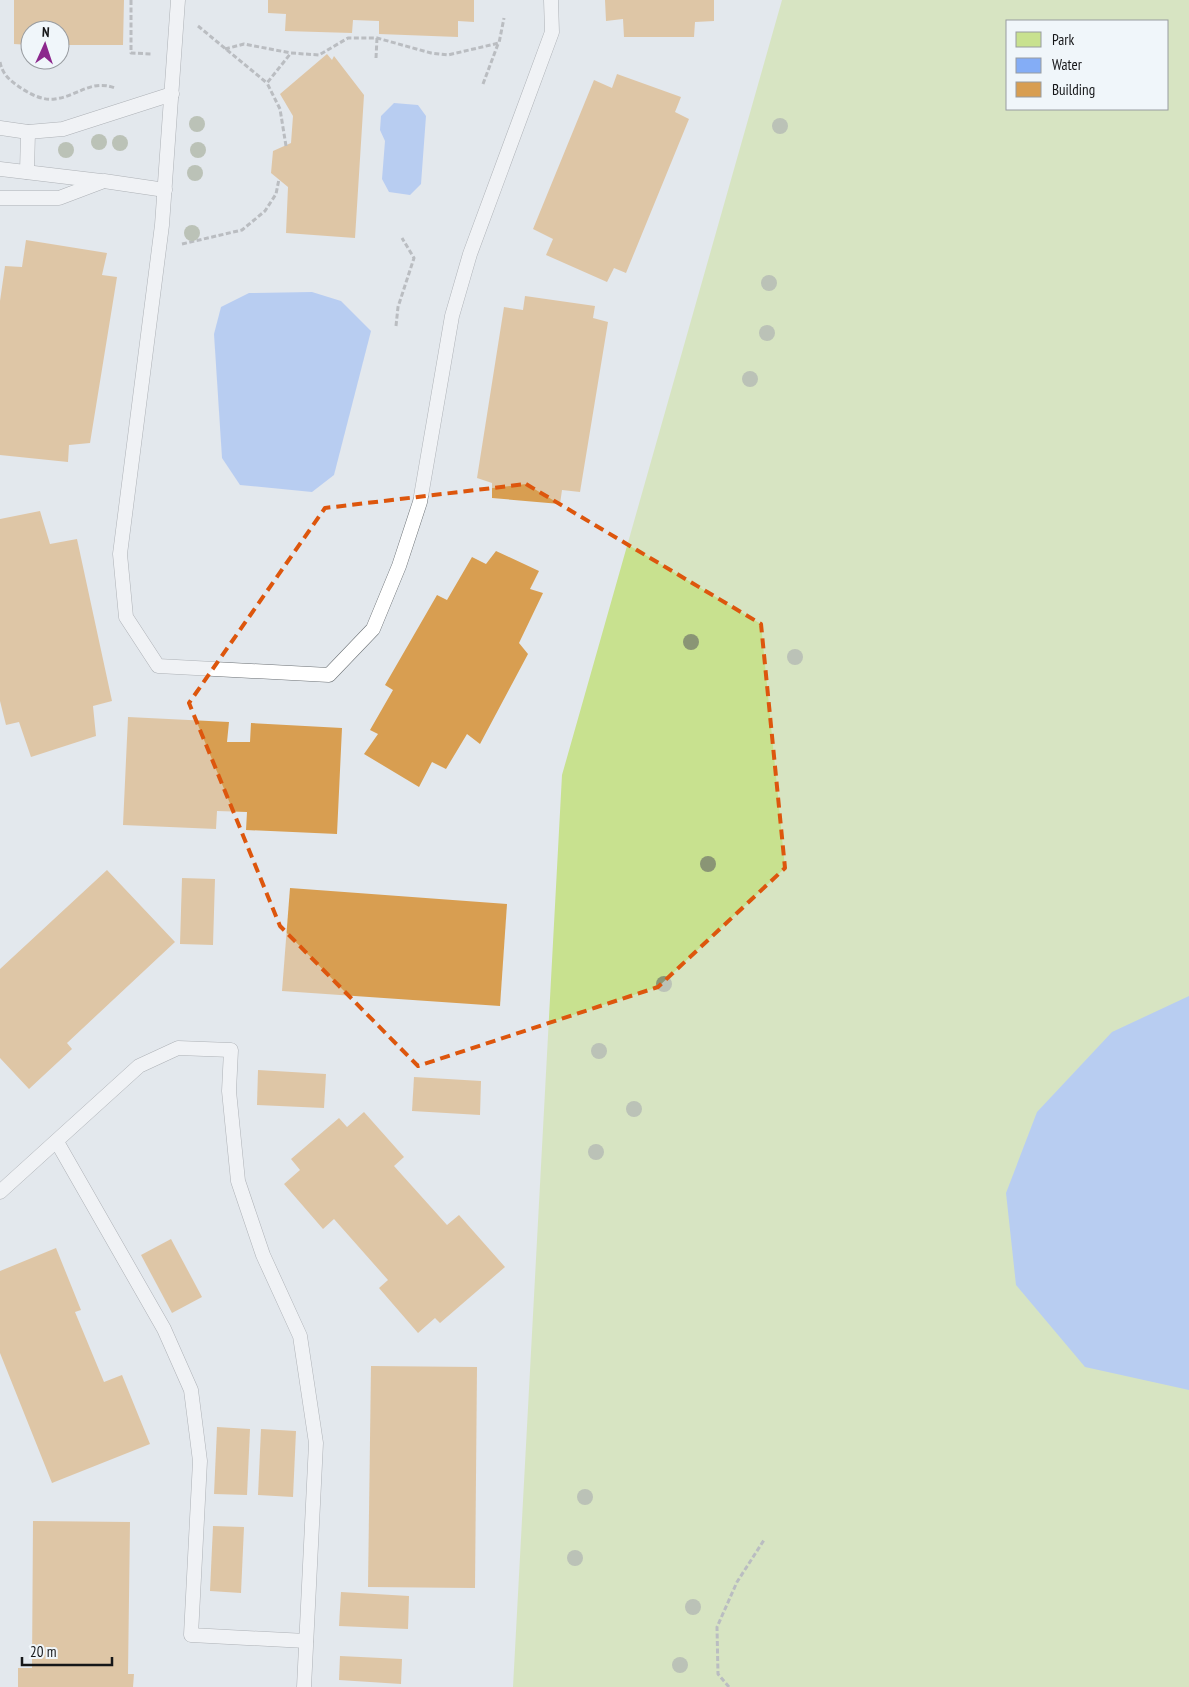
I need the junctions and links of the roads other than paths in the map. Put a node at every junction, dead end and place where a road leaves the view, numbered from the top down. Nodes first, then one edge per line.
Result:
1 (551, 0) edge
2 (178, 4) edge
3 (172, 94) junction
4 (0, 128) edge
5 (28, 132) junction
6 (0, 170) edge
7 (27, 172) junction
8 (104, 181) junction
9 (165, 190) junction
10 (0, 198) edge
11 (58, 1142) junction
12 (0, 1192) edge
13 (306, 1641) junction
14 (304, 1687) edge

1 - 9 lane
2 - 3 lane
3 - 5 lane
3 - 9 lane
4 - 5 lane
5 - 7 lane
6 - 7 lane
7 - 8 lane
8 - 9 lane
8 - 10 lane
11 - 12 lane
11 - 13 lane
11 - 13 lane
13 - 14 lane

